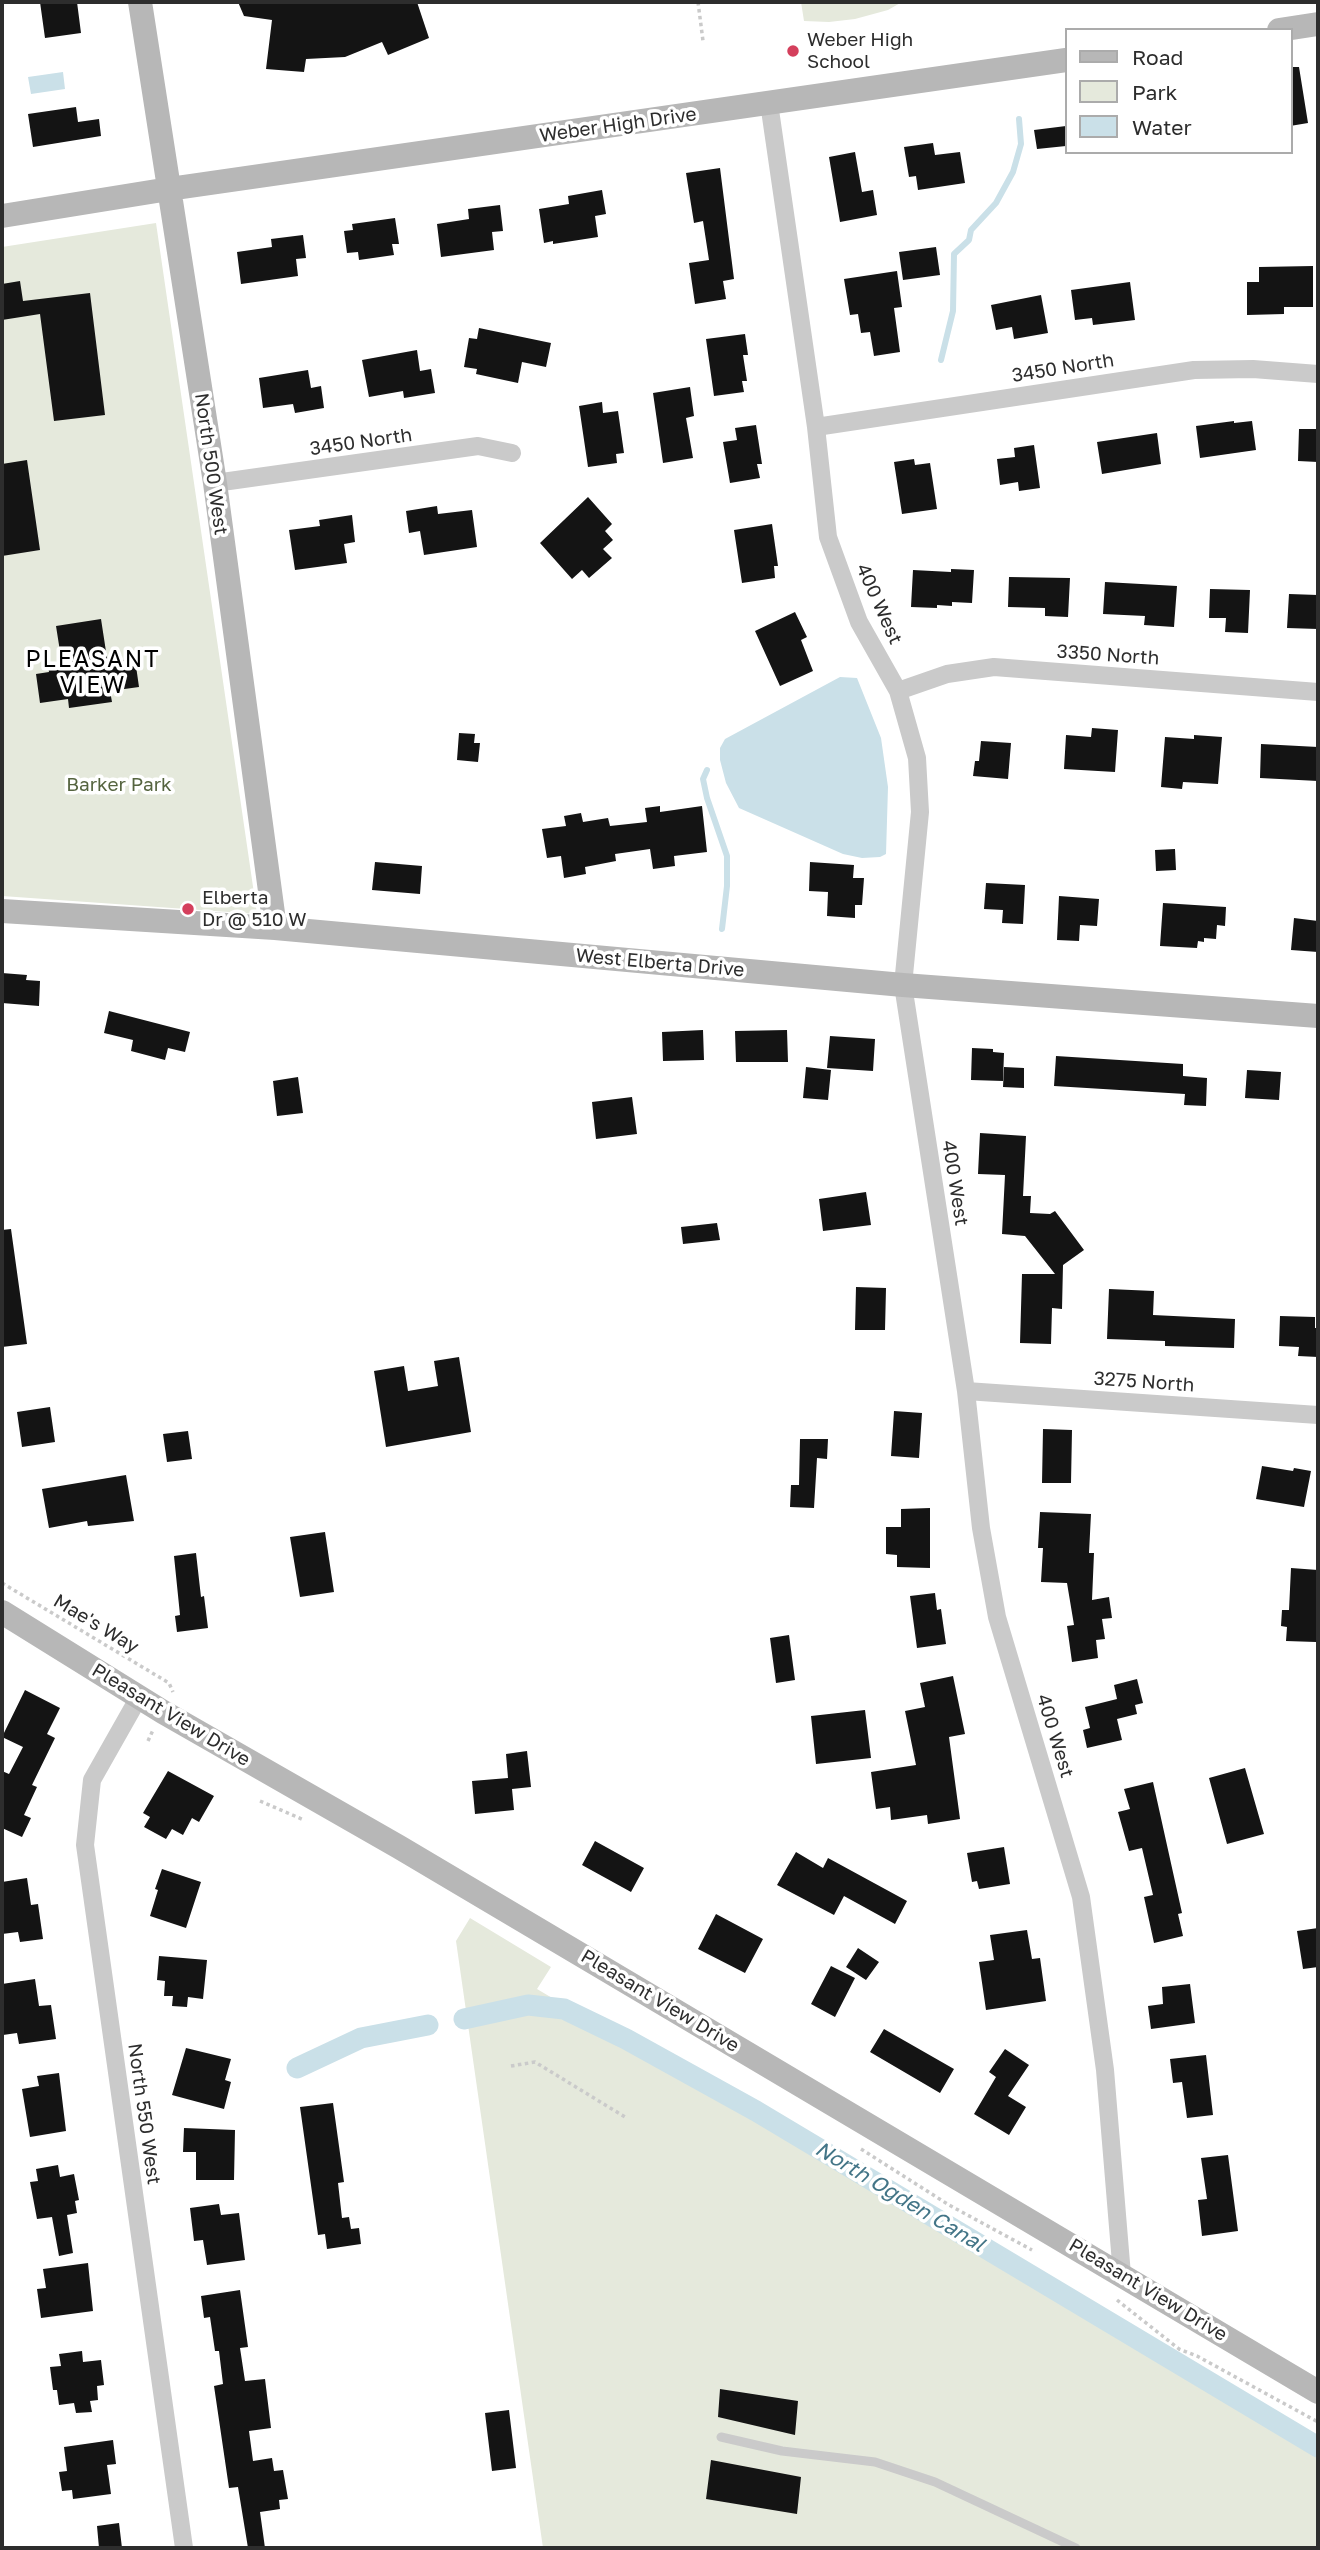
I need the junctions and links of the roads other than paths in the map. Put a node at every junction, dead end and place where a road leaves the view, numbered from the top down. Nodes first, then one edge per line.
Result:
1 (139, 2) edge
2 (1318, 24) edge
3 (1292, 28) edge
4 (1064, 60) edge
5 (769, 103) junction
6 (169, 189) junction
7 (2, 216) edge
8 (1318, 374) edge
9 (816, 426) junction
10 (512, 453) dead end
11 (215, 483) junction
12 (898, 691) junction
13 (1318, 692) edge
14 (2, 911) edge
15 (275, 928) junction
16 (903, 985) junction
17 (1318, 1016) edge
18 (966, 1391) junction
19 (1318, 1415) edge
20 (2, 1612) edge
21 (139, 1697) junction
22 (1122, 2275) junction
23 (1318, 2392) edge
24 (721, 2437) dead end
25 (184, 2548) edge
26 (1076, 2548) edge

1 - 6 street, North 500 West
2 - 3 street
4 - 5 street, Weber High Drive
5 - 6 street, Weber High Drive
5 - 9 street, 400 West
6 - 7 street, Weber High Drive
6 - 11 street, North 500 West
8 - 9 street, 3450 North
9 - 12 street, 400 West
10 - 11 street, 3450 North
11 - 15 street, North 500 West
12 - 13 street, 3350 North
12 - 16 street, 400 West
14 - 15 street, West Elberta Drive
15 - 16 street, West Elberta Drive
16 - 17 street, West Elberta Drive
16 - 18 street, 400 West
18 - 19 street, 3275 North
18 - 22 street, 400 West
20 - 21 street, Pleasant View Drive
21 - 22 street, Pleasant View Drive
21 - 25 street, North 550 West
22 - 23 street, Pleasant View Drive
24 - 26 lane

